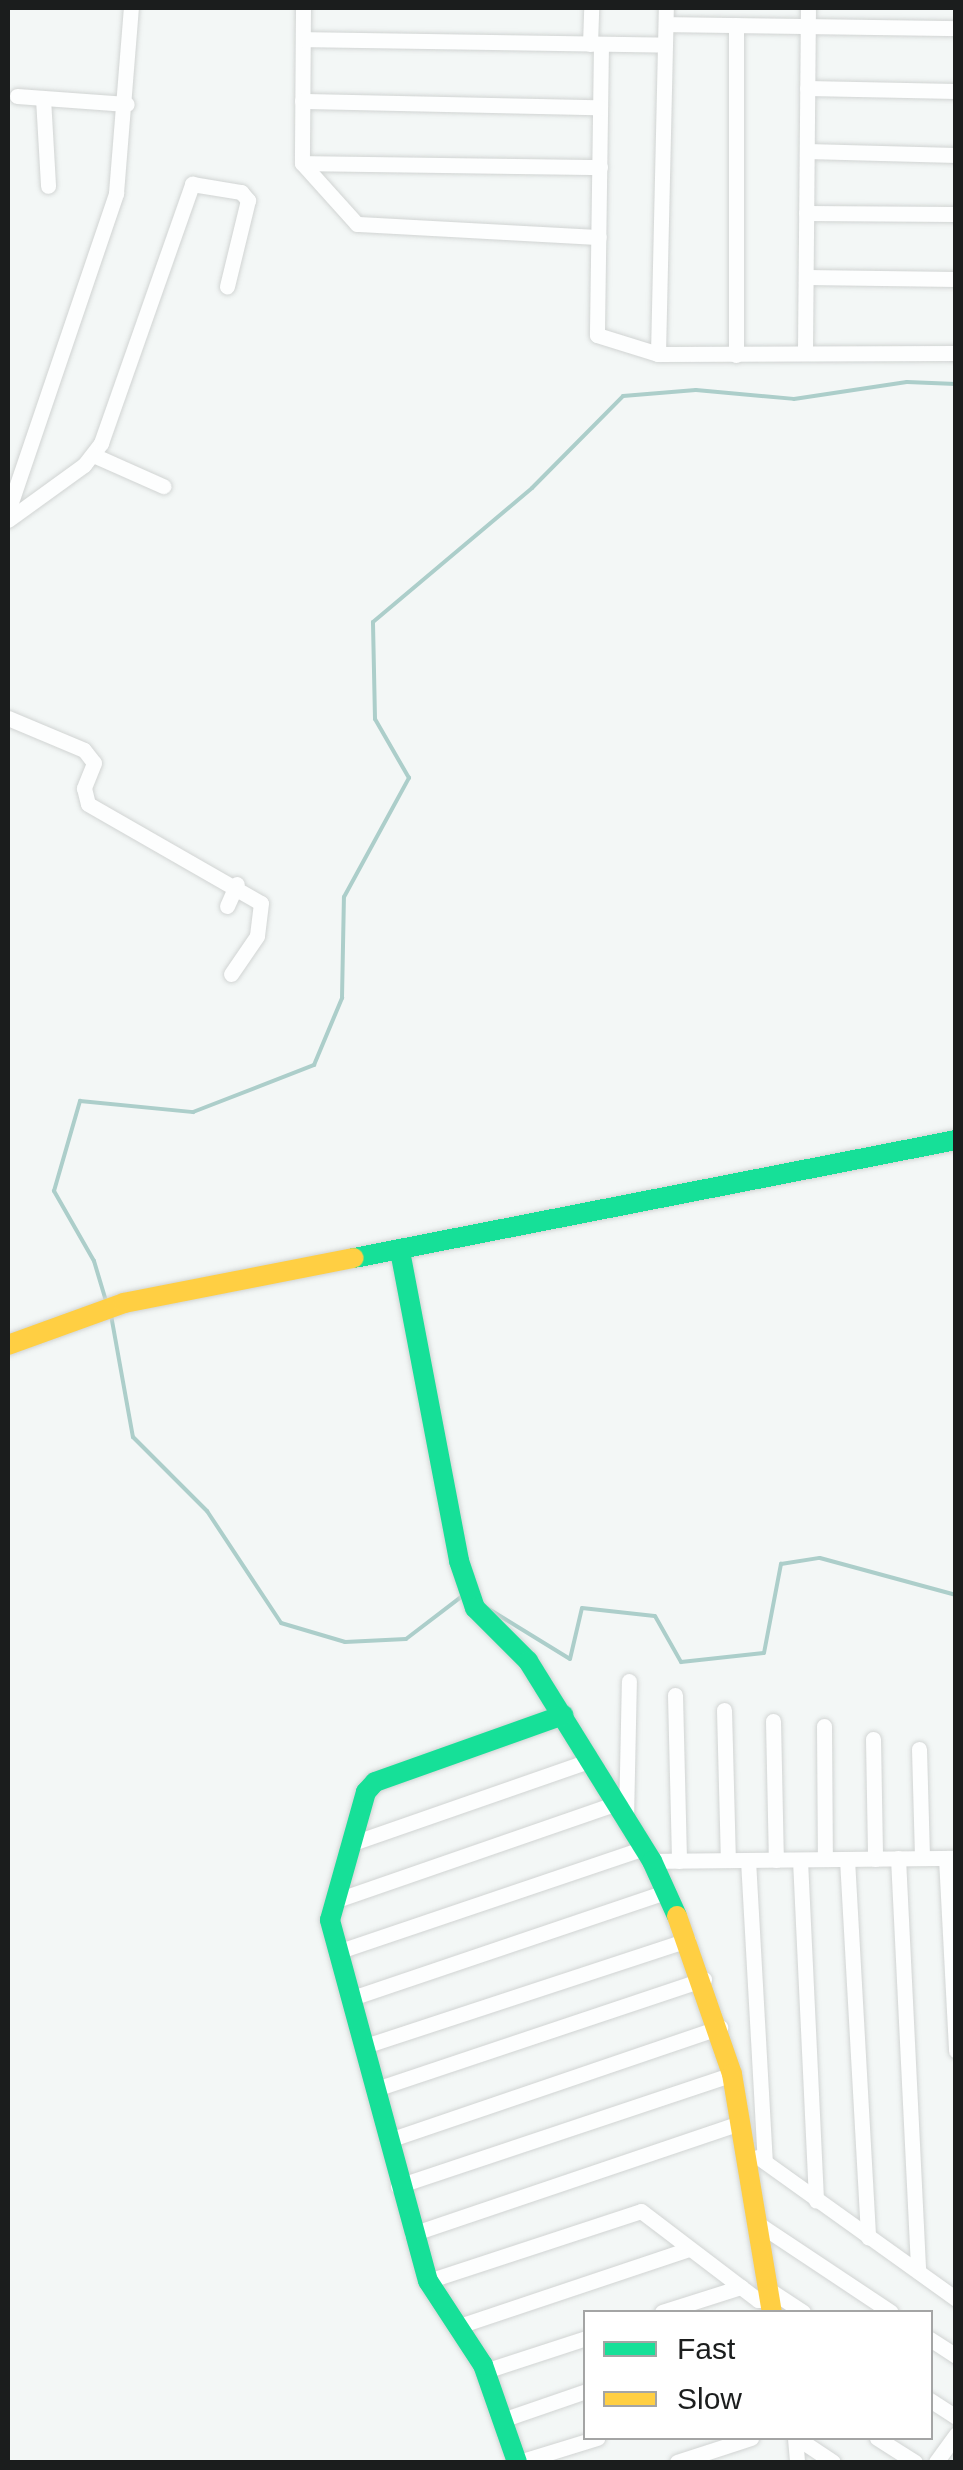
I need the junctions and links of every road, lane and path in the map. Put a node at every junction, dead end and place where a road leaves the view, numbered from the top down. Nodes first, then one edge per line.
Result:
1 (131, 8) edge
2 (303, 8) edge
3 (591, 8) edge
4 (808, 8) edge
5 (666, 16) edge
6 (736, 26) junction
7 (808, 26) junction
8 (956, 28) edge
9 (302, 39) junction
10 (596, 44) junction
11 (665, 45) junction
12 (807, 88) junction
13 (956, 90) edge
14 (17, 96) dead end
15 (44, 98) junction
16 (302, 101) junction
17 (127, 104) junction
18 (600, 107) junction
19 (807, 151) junction
20 (956, 155) edge
21 (302, 164) junction
22 (600, 168) junction
23 (48, 186) dead end
24 (806, 213) junction
25 (956, 214) edge
26 (599, 237) junction
27 (806, 277) junction
28 (956, 279) edge
29 (227, 286) dead end
30 (805, 349) junction
31 (658, 354) junction
32 (956, 354) edge
33 (736, 355) junction
34 (93, 454) junction
35 (162, 486) dead end
36 (8, 511) edge
37 (8, 520) edge
38 (8, 718) edge
39 (237, 884) junction
40 (227, 906) dead end
41 (230, 974) dead end
42 (956, 1140) edge
43 (400, 1250) junction
44 (8, 1344) edge
45 (629, 1680) dead end
46 (675, 1695) dead end
47 (724, 1710) dead end
48 (562, 1715) junction
49 (774, 1721) dead end
50 (824, 1726) dead end
51 (873, 1739) dead end
52 (920, 1749) dead end
53 (591, 1760) junction
54 (622, 1811) junction
55 (352, 1843) junction
56 (648, 1854) junction
57 (898, 1858) junction
58 (922, 1858) junction
59 (951, 1858) edge
60 (826, 1859) junction
61 (847, 1859) junction
62 (876, 1859) junction
63 (728, 1860) junction
64 (748, 1860) junction
65 (776, 1860) junction
66 (800, 1860) junction
67 (679, 1861) junction
68 (666, 1892) junction
69 (336, 1900) junction
70 (688, 1940) junction
71 (337, 1952) junction
72 (704, 1979) junction
73 (349, 1999) junction
74 (720, 2027) junction
75 (362, 2048) junction
76 (956, 2051) edge
77 (732, 2074) junction
78 (376, 2089) junction
79 (742, 2122) junction
80 (389, 2140) junction
81 (746, 2149) junction
82 (765, 2162) junction
83 (398, 2186) junction
84 (816, 2201) junction
85 (760, 2225) junction
86 (412, 2234) junction
87 (868, 2237) junction
88 (689, 2249) junction
89 (918, 2272) junction
90 (428, 2281) junction
91 (741, 2287) junction
92 (956, 2299) edge
93 (770, 2300) edge
94 (668, 2310) edge
95 (798, 2310) edge
96 (887, 2310) edge
97 (456, 2327) junction
98 (583, 2339) edge
99 (933, 2342) edge
100 (956, 2356) edge
101 (485, 2370) junction
102 (583, 2392) edge
103 (933, 2402) edge
104 (956, 2417) edge
105 (502, 2420) junction
106 (956, 2434) edge
107 (591, 2440) edge
108 (744, 2440) edge
109 (799, 2440) edge
110 (881, 2440) edge
111 (518, 2462) edge
112 (676, 2462) edge
113 (833, 2462) edge
114 (915, 2462) edge
115 (936, 2462) edge

1 - 17 street
2 - 9 street
3 - 10 street
4 - 7 street
5 - 6 street
5 - 11 street
6 - 7 street
6 - 33 street
7 - 8 street
7 - 12 street
9 - 10 street
9 - 16 street
10 - 11 street
10 - 18 street
11 - 31 street
12 - 13 street
12 - 19 street
14 - 15 street
15 - 17 street
15 - 23 street
16 - 18 street
16 - 21 street
17 - 36 street
18 - 22 street
19 - 20 street
19 - 24 street
21 - 22 street
21 - 26 street
22 - 26 street
24 - 25 street
24 - 27 street
26 - 31 street
27 - 28 street
27 - 30 street
29 - 34 street
30 - 32 street
30 - 33 street
31 - 33 street
34 - 35 street
34 - 37 street
38 - 39 street
39 - 40 street
39 - 41 street
42 - 43 street
43 - 44 street
43 - 48 street
45 - 54 street
46 - 67 street
47 - 63 street
48 - 53 street
48 - 55 street
49 - 65 street
50 - 60 street
51 - 62 street
52 - 58 street
53 - 54 street
53 - 55 street
54 - 56 street
54 - 69 street
55 - 69 street
56 - 67 street
56 - 68 street
56 - 71 street
57 - 58 street
57 - 62 street
57 - 89 street
58 - 59 street
59 - 76 street
60 - 61 street
60 - 66 street
61 - 62 street
61 - 87 street
63 - 64 street
63 - 67 street
64 - 65 street
64 - 82 street
65 - 66 street
66 - 84 street
68 - 70 street
68 - 73 street
69 - 71 street
70 - 72 street
70 - 75 street
71 - 73 street
72 - 74 street
72 - 78 street
73 - 75 street
74 - 77 street
74 - 80 street
75 - 78 street
77 - 79 street
77 - 83 street
78 - 80 street
79 - 81 street
79 - 86 street
80 - 83 street
81 - 82 street
81 - 85 street
82 - 84 street
83 - 86 street
84 - 87 street
85 - 93 street
85 - 96 street
86 - 90 street
87 - 89 street
88 - 90 street
88 - 91 street
88 - 97 street
89 - 92 street
90 - 97 street
91 - 93 street
91 - 94 street
93 - 95 street
97 - 101 street
98 - 101 street
99 - 100 street
101 - 105 street
102 - 105 street
103 - 104 street
105 - 111 street
106 - 115 street
107 - 111 street
108 - 112 street
109 - 113 street
110 - 114 street

